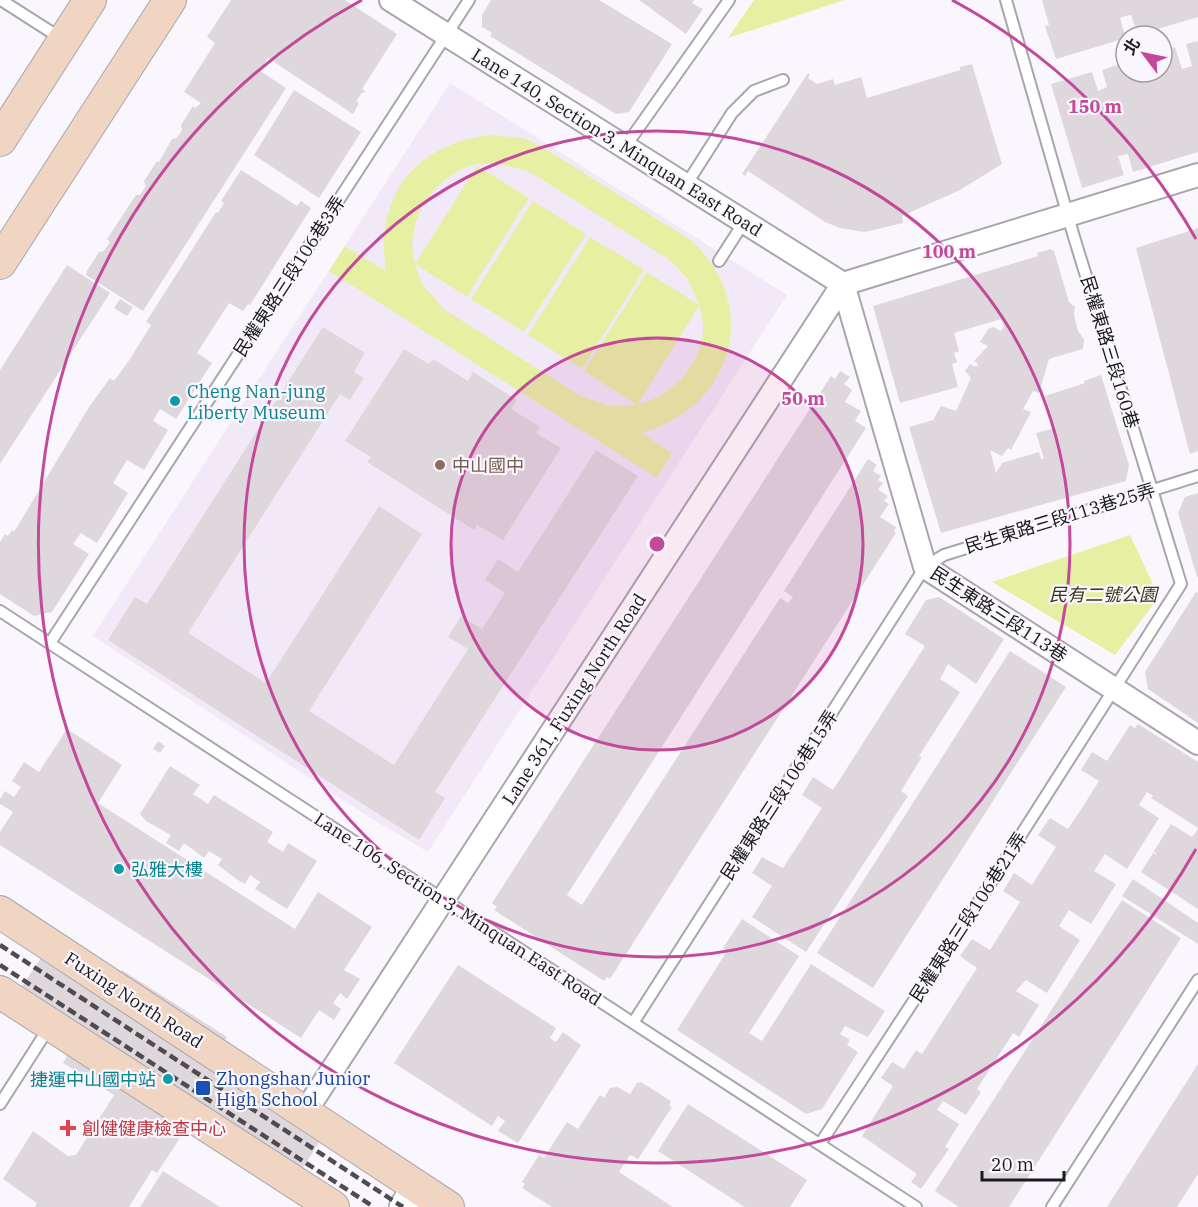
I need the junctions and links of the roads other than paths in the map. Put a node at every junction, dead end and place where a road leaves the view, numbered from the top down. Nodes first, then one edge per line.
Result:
1 (2, 0) edge
2 (90, 0) edge
3 (170, 0) edge
4 (391, 0) edge
5 (469, 0) edge
6 (729, 0) edge
7 (1006, 0) edge
8 (446, 35) junction
9 (64, 41) junction
10 (783, 80) dead end
11 (0, 140) edge
12 (625, 147) junction
13 (1198, 175) edge
14 (686, 185) junction
15 (1068, 214) junction
16 (744, 222) junction
17 (719, 261) dead end
18 (0, 263) edge
19 (843, 284) junction
20 (1198, 476) edge
21 (1152, 490) junction
22 (925, 567) junction
23 (0, 611) edge
24 (50, 643) junction
25 (1114, 689) junction
26 (1198, 742) edge
27 (444, 899) junction
28 (0, 912) edge
29 (1198, 980) edge
30 (0, 992) edge
31 (633, 1023) junction
32 (50, 1025) junction
33 (0, 1104) edge
34 (305, 1113) junction
35 (820, 1144) junction
36 (410, 1197) edge
37 (333, 1207) edge
38 (448, 1207) edge
39 (916, 1207) edge
40 (1052, 1207) edge

1 - 9 lane
2 - 9 main road
3 - 18 main road
4 - 8 street, Lane 140, Section 3, Minquan East Road
5 - 8 lane, 民權東路三段106巷3弄
6 - 12 lane
7 - 15 lane, 民權東路三段160巷
8 - 12 street, Lane 140, Section 3, Minquan East Road
8 - 24 lane, 民權東路三段106巷3弄
9 - 11 main road
10 - 14 lane
12 - 14 street, Lane 140, Section 3, Minquan East Road
13 - 15 street
14 - 16 street, Lane 140, Section 3, Minquan East Road
15 - 19 street
15 - 21 lane, 民權東路三段160巷
16 - 17 lane
16 - 19 street, Lane 140, Section 3, Minquan East Road
19 - 22 street, 民生東路三段113巷
19 - 27 street, Lane 361, Fuxing North Road
20 - 21 lane, 民生東路三段113巷25弄
21 - 22 lane, 民生東路三段113巷25弄
21 - 25 lane, 民權東路三段160巷
22 - 25 street, 民生東路三段113巷
22 - 31 lane, 民權東路三段106巷15弄
23 - 24 lane, Lane 106, Section 3, Minquan East Road
24 - 27 lane, Lane 106, Section 3, Minquan East Road
25 - 26 street, 民生東路三段113巷
25 - 35 lane, 民權東路三段106巷21弄
27 - 31 lane, Lane 106, Section 3, Minquan East Road
27 - 34 street, Lane 361, Fuxing North Road
28 - 34 main road, Fuxing North Road
29 - 40 lane
30 - 32 main road
31 - 35 lane, Lane 106, Section 3, Minquan East Road
32 - 33 lane
32 - 37 main road
34 - 36 main road, Fuxing North Road
35 - 39 lane, Lane 106, Section 3, Minquan East Road
36 - 38 main road, Fuxing North Road

